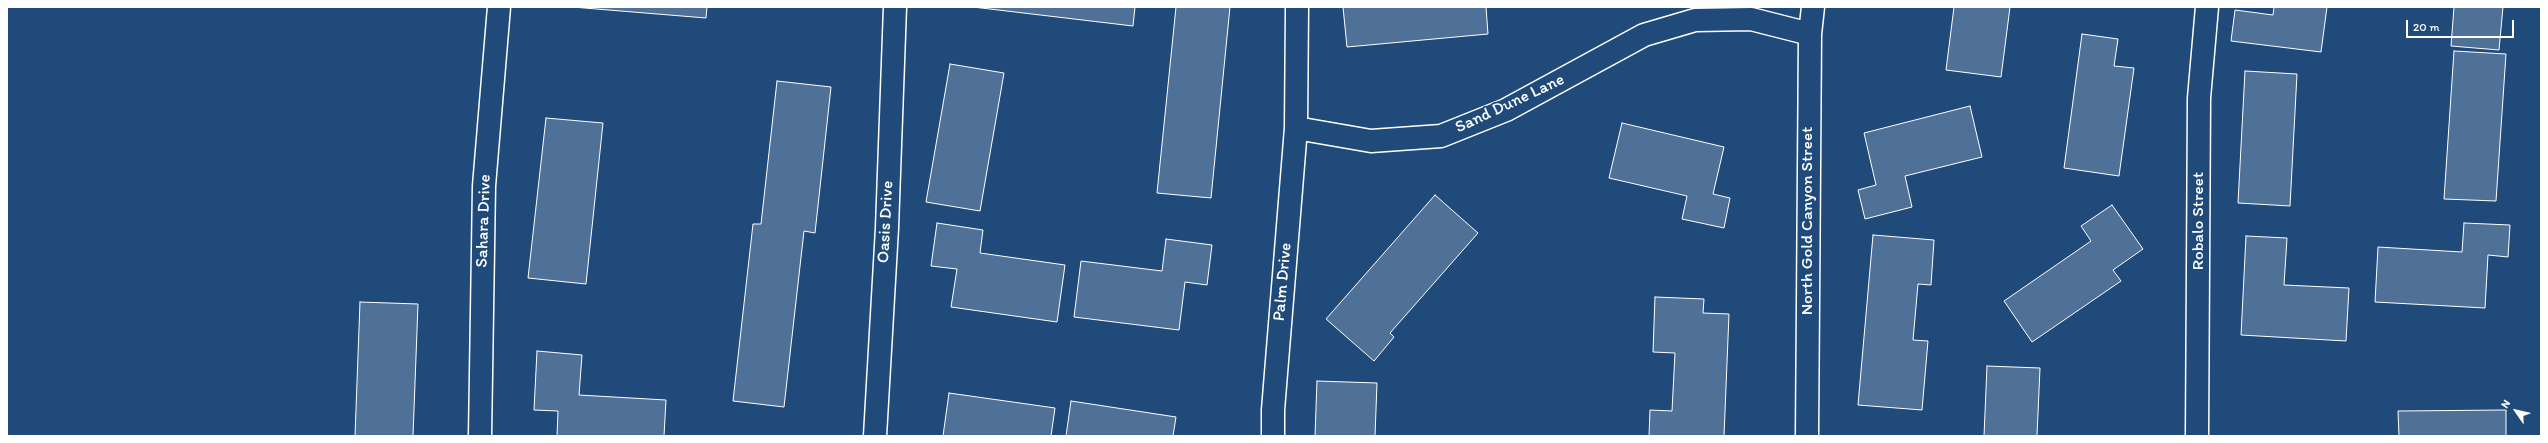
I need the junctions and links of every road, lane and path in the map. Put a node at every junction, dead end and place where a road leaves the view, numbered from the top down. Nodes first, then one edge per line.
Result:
1 (499, 7) edge
2 (895, 7) edge
3 (1297, 7) edge
4 (1813, 7) edge
5 (2207, 7) edge
6 (1810, 34) junction
7 (1296, 128) junction
8 (480, 436) edge
9 (875, 436) edge
10 (1273, 436) edge
11 (1807, 436) edge
12 (2197, 436) edge

1 - 8 street, Sahara Drive
2 - 9 street, Oasis Drive
3 - 7 street
4 - 6 street, North Gold Canyon Street
5 - 12 street, Robalo Street
6 - 7 street, Sand Dune Lane
6 - 11 street, North Gold Canyon Street
7 - 10 street, Palm Drive

